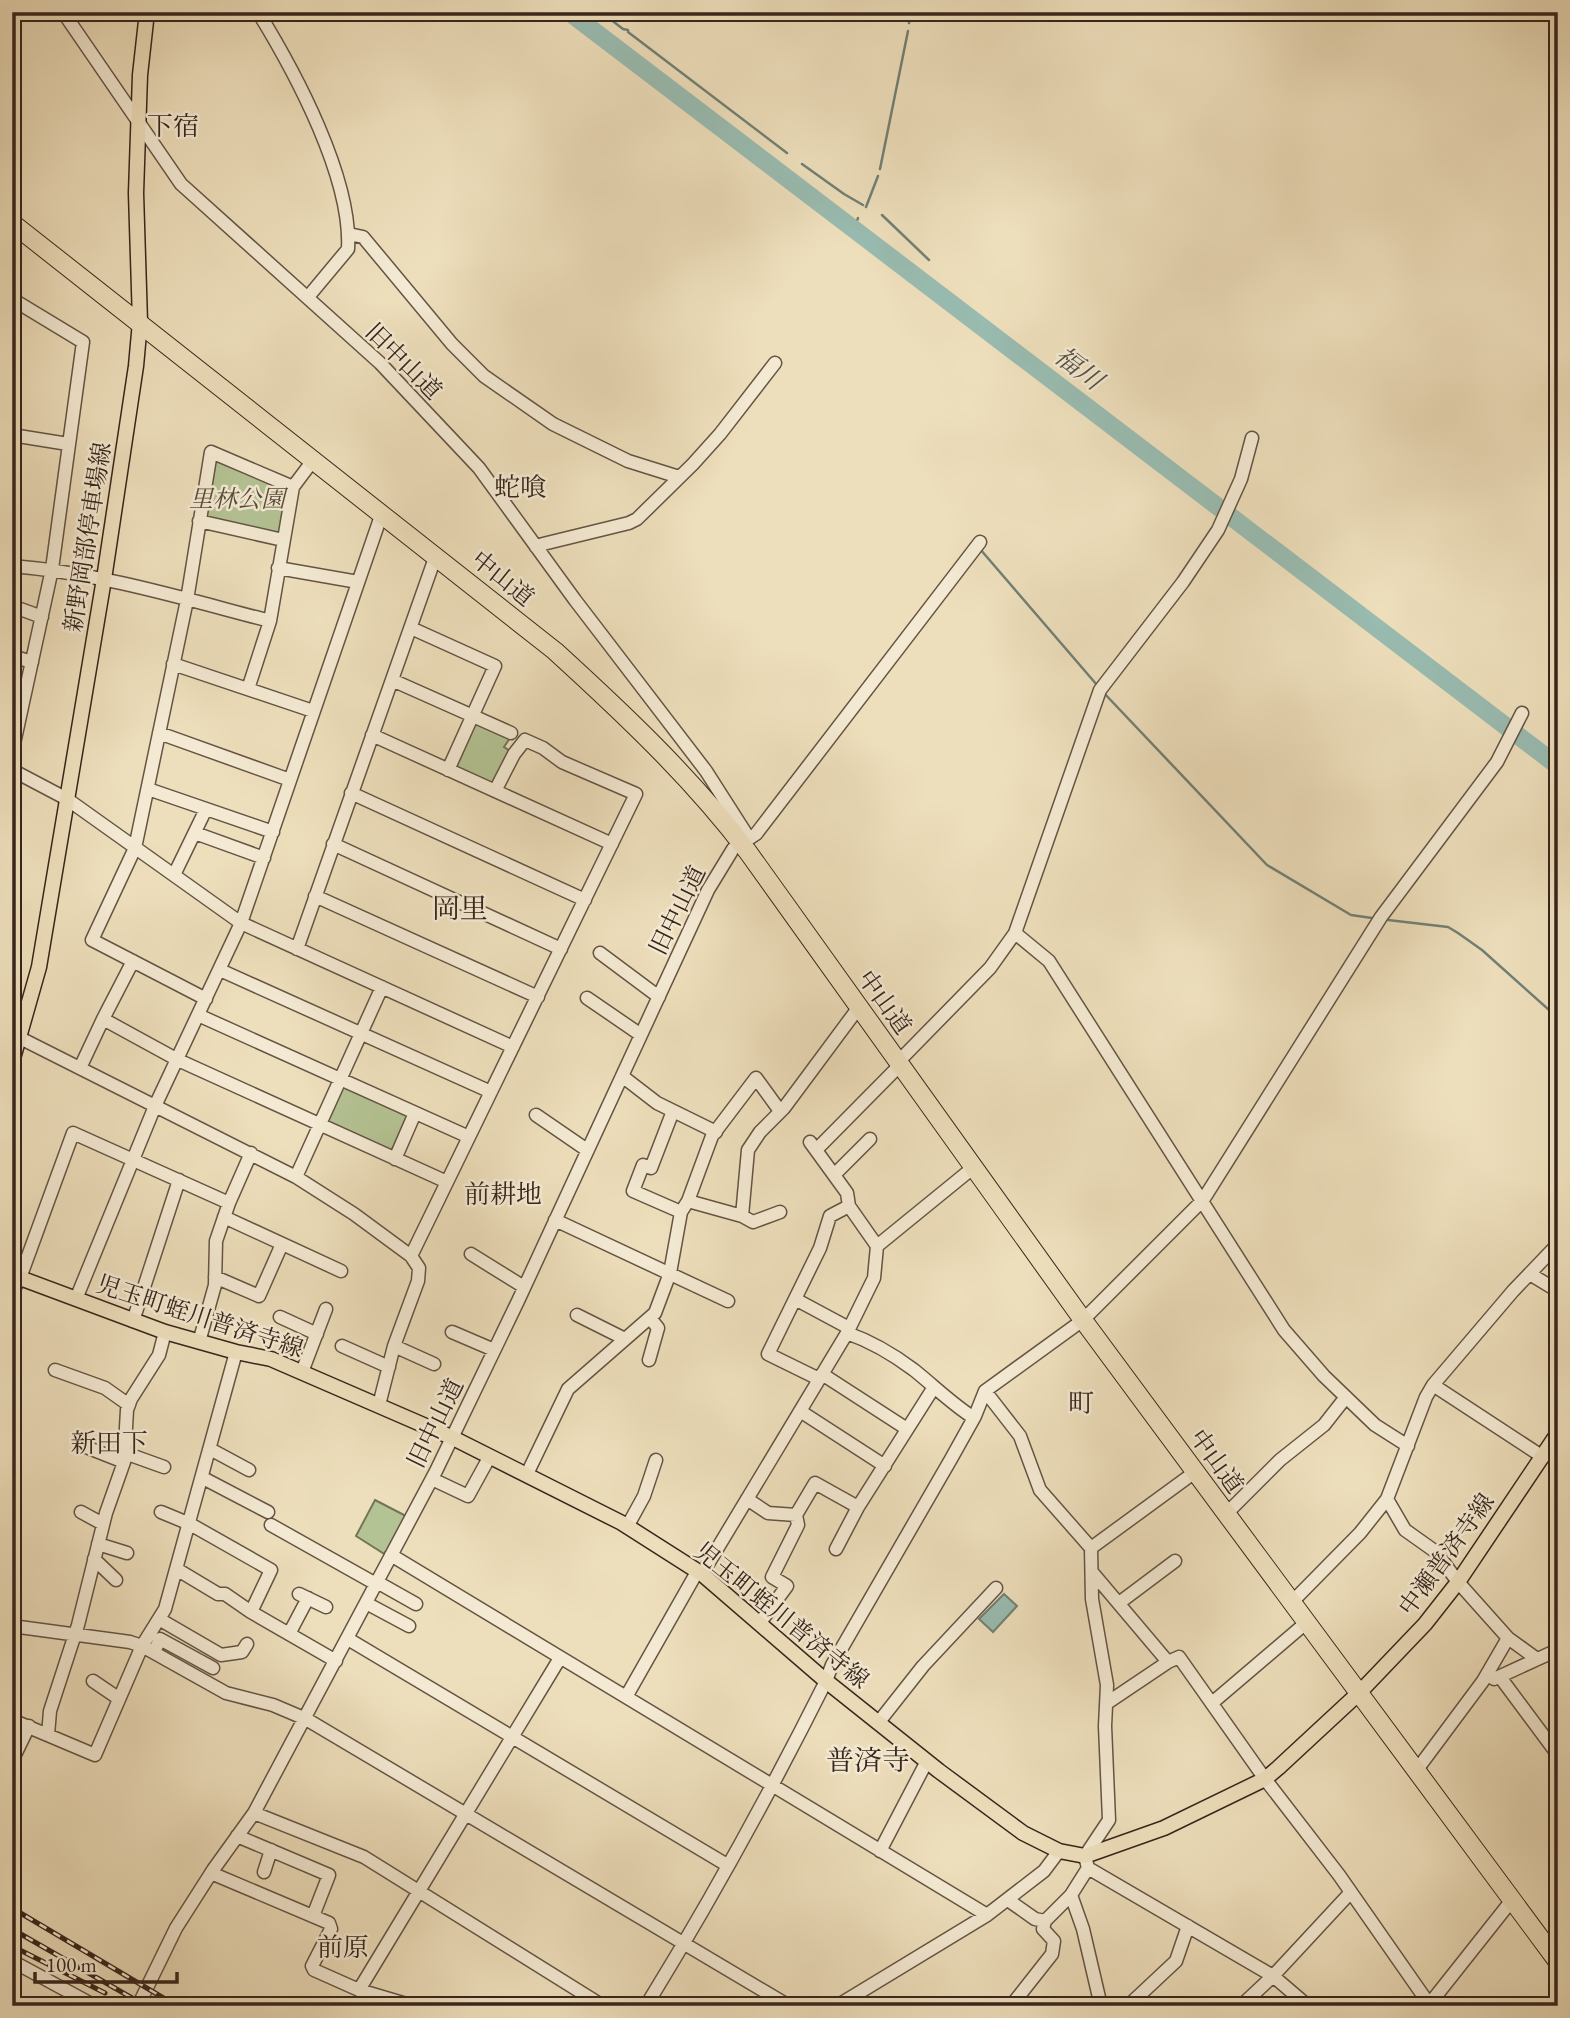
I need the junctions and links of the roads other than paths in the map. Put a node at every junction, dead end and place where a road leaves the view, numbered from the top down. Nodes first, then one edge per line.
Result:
1 (63, 12) edge
2 (148, 12) edge
3 (258, 12) edge
4 (138, 124) junction
5 (12, 223) edge
6 (349, 234) junction
7 (308, 297) junction
8 (12, 299) edge
9 (140, 322) junction
10 (775, 363) dead end
11 (12, 435) edge
12 (1252, 438) dead end
13 (68, 444) junction
14 (314, 459) junction
15 (678, 477) junction
16 (293, 487) junction
17 (382, 513) junction
18 (199, 521) junction
19 (283, 540) junction
20 (980, 542) dead end
21 (536, 547) junction
22 (436, 555) junction
23 (12, 566) edge
24 (278, 568) junction
25 (51, 569) junction
26 (104, 579) junction
27 (358, 582) junction
28 (187, 600) junction
29 (12, 606) edge
30 (42, 617) junction
31 (270, 621) junction
32 (411, 628) junction
33 (12, 656) edge
34 (32, 662) junction
35 (173, 664) junction
36 (392, 680) junction
37 (248, 689) junction
38 (313, 711) junction
39 (1521, 714) dead end
40 (473, 715) junction
41 (15, 730) edge
42 (159, 733) junction
43 (511, 733) dead end
44 (372, 735) junction
45 (12, 753) edge
46 (695, 760) junction
47 (448, 770) junction
48 (12, 771) edge
49 (290, 780) junction
50 (688, 782) junction
51 (148, 789) junction
52 (495, 791) junction
53 (351, 793) junction
54 (66, 799) junction
55 (206, 809) junction
56 (273, 832) junction
57 (195, 833) junction
58 (333, 844) junction
59 (742, 844) junction
60 (612, 845) junction
61 (135, 848) junction
62 (264, 858) junction
63 (174, 874) junction
64 (315, 896) junction
65 (585, 900) junction
66 (241, 923) junction
67 (1015, 933) junction
68 (297, 948) junction
69 (561, 949) junction
70 (600, 953) dead end
71 (133, 961) junction
72 (220, 970) junction
73 (382, 987) junction
74 (538, 997) junction
75 (659, 997) junction
76 (587, 998) dead end
77 (206, 999) junction
78 (859, 1007) junction
79 (198, 1015) junction
80 (103, 1019) junction
81 (361, 1033) junction
82 (641, 1035) junction
83 (16, 1036) edge
84 (513, 1047) junction
85 (178, 1060) junction
86 (12, 1062) edge
87 (899, 1063) junction
88 (80, 1068) junction
89 (622, 1076) junction
90 (340, 1079) junction
91 (491, 1092) junction
92 (155, 1107) junction
93 (673, 1111) junction
94 (780, 1111) junction
95 (415, 1113) junction
96 (536, 1115) dead end
97 (319, 1125) junction
98 (716, 1132) junction
99 (469, 1137) junction
100 (870, 1139) dead end
101 (587, 1150) junction
102 (251, 1153) junction
103 (133, 1159) junction
104 (395, 1159) junction
105 (974, 1167) junction
106 (834, 1175) junction
107 (296, 1177) junction
108 (178, 1180) junction
109 (447, 1182) junction
110 (1203, 1200) junction
111 (229, 1203) junction
112 (684, 1206) junction
113 (849, 1206) junction
114 (780, 1212) dead end
115 (741, 1216) junction
116 (224, 1217) junction
117 (555, 1220) junction
118 (282, 1244) junction
119 (1558, 1244) edge
120 (877, 1246) junction
121 (471, 1254) dead end
122 (411, 1256) junction
123 (341, 1271) dead end
124 (670, 1273) junction
125 (1530, 1274) junction
126 (16, 1277) edge
127 (215, 1277) junction
128 (524, 1287) junction
129 (1558, 1291) edge
130 (12, 1293) edge
131 (76, 1299) junction
132 (795, 1299) junction
133 (728, 1301) dead end
134 (326, 1309) dead end
135 (577, 1315) dead end
136 (280, 1317) dead end
137 (650, 1318) junction
138 (1083, 1320) junction
139 (133, 1321) junction
140 (848, 1330) junction
141 (165, 1332) junction
142 (452, 1332) dead end
143 (317, 1334) junction
144 (625, 1339) junction
145 (199, 1342) junction
146 (342, 1346) dead end
147 (394, 1346) junction
148 (494, 1350) junction
149 (236, 1352) junction
150 (649, 1360) dead end
151 (434, 1364) dead end
152 (389, 1367) junction
153 (55, 1370) dead end
154 (302, 1372) junction
155 (821, 1377) junction
156 (1433, 1385) junction
157 (934, 1387) junction
158 (985, 1391) junction
159 (1346, 1397) junction
160 (129, 1405) junction
161 (379, 1405) junction
162 (800, 1411) junction
163 (974, 1418) junction
164 (907, 1429) junction
165 (1558, 1433) edge
166 (451, 1437) junction
167 (81, 1445) dead end
168 (1408, 1446) junction
169 (210, 1449) junction
170 (490, 1456) junction
171 (1543, 1457) junction
172 (124, 1458) junction
173 (656, 1460) dead end
174 (885, 1465) junction
175 (164, 1467) dead end
176 (249, 1470) dead end
177 (1195, 1472) junction
178 (527, 1474) junction
179 (203, 1478) junction
180 (432, 1479) junction
181 (747, 1499) junction
182 (1387, 1499) junction
183 (858, 1507) junction
184 (81, 1512) dead end
185 (161, 1512) dead end
186 (268, 1512) dead end
187 (1226, 1514) junction
188 (796, 1515) junction
189 (103, 1524) junction
190 (190, 1524) junction
191 (271, 1525) dead end
192 (627, 1527) junction
193 (98, 1544) junction
194 (1091, 1548) junction
195 (836, 1549) dead end
196 (127, 1553) dead end
197 (391, 1555) junction
198 (94, 1559) junction
199 (1175, 1561) dead end
200 (178, 1570) junction
201 (1092, 1572) junction
202 (699, 1573) junction
203 (116, 1580) dead end
204 (1458, 1581) junction
205 (376, 1583) junction
206 (996, 1588) dead end
207 (1292, 1602) junction
208 (366, 1603) junction
209 (416, 1604) dead end
210 (1119, 1604) junction
211 (326, 1607) dead end
212 (251, 1612) junction
213 (159, 1619) junction
214 (1307, 1622) junction
215 (759, 1624) junction
216 (12, 1626) edge
217 (410, 1626) dead end
218 (289, 1634) junction
219 (75, 1636) junction
220 (1508, 1638) junction
221 (348, 1639) junction
222 (247, 1644) dead end
223 (148, 1649) junction
224 (1558, 1653) edge
225 (560, 1658) junction
226 (1537, 1659) junction
227 (336, 1661) junction
228 (1168, 1662) junction
229 (213, 1668) dead end
230 (1500, 1677) junction
231 (93, 1681) dead end
232 (826, 1681) junction
233 (1483, 1681) junction
234 (1360, 1692) junction
235 (626, 1697) junction
236 (118, 1698) junction
237 (1107, 1703) junction
238 (1212, 1703) junction
239 (306, 1719) junction
240 (12, 1720) edge
241 (878, 1723) junction
242 (29, 1726) junction
243 (48, 1735) junction
244 (512, 1737) junction
245 (1558, 1755) edge
246 (12, 1761) edge
247 (927, 1762) junction
248 (1416, 1771) junction
249 (1265, 1779) junction
250 (773, 1786) junction
251 (465, 1812) junction
252 (254, 1813) junction
253 (237, 1836) junction
254 (271, 1850) junction
255 (880, 1851) junction
256 (1059, 1851) junction
257 (1087, 1862) junction
258 (727, 1865) junction
259 (264, 1872) dead end
260 (211, 1873) junction
261 (417, 1892) junction
262 (1351, 1892) junction
263 (1071, 1895) junction
264 (1008, 1900) junction
265 (1512, 1900) junction
266 (986, 1915) junction
267 (313, 1916) junction
268 (1045, 1921) junction
269 (1188, 1926) junction
270 (684, 1944) junction
271 (12, 1961) edge
272 (1558, 1962) edge
273 (1273, 1976) junction
274 (359, 1990) junction
275 (1429, 2005) edge
276 (95, 2006) edge
277 (138, 2006) edge
278 (413, 2006) edge
279 (603, 2006) edge
280 (646, 2006) edge
281 (789, 2006) edge
282 (837, 2006) edge
283 (1011, 2006) edge
284 (1101, 2006) edge
285 (1128, 2006) edge
286 (1241, 2006) edge
287 (1308, 2006) edge

1 - 4 street, 旧中山道
2 - 4 main road, 新野岡部停車場線
3 - 6 street
4 - 7 street, 旧中山道
4 - 9 main road, 新野岡部停車場線
5 - 9 highway, 中山道
6 - 7 street
6 - 15 street
7 - 21 street, 旧中山道
8 - 13 street
9 - 14 highway, 中山道
9 - 26 main road, 新野岡部停車場線
10 - 15 street
11 - 13 street
12 - 67 street
13 - 25 street
14 - 16 street
14 - 17 highway, 中山道
15 - 21 street
16 - 18 street
16 - 19 street
17 - 22 highway, 中山道
17 - 27 street
18 - 19 street
18 - 28 street
19 - 24 street
20 - 59 street, 旧中山道
21 - 46 street, 旧中山道
22 - 32 street
22 - 50 highway, 中山道
23 - 25 street
24 - 27 street
24 - 31 street
25 - 26 street
25 - 30 street
26 - 28 street
26 - 54 main road, 新野岡部停車場線
27 - 38 street
28 - 31 street
28 - 35 street
29 - 30 street
30 - 34 street
31 - 37 street
32 - 36 street
32 - 40 street
33 - 34 street
34 - 41 street
35 - 37 street
35 - 42 street
36 - 40 street
36 - 44 street
37 - 38 street
38 - 49 street
39 - 110 street
40 - 43 street
40 - 47 street
41 - 45 street
42 - 49 street
42 - 51 street
44 - 47 street
44 - 53 street
46 - 50 street
46 - 59 street, 旧中山道
47 - 52 street
48 - 54 street
49 - 56 street
50 - 59 highway, 中山道
51 - 55 street
51 - 61 street
52 - 60 street
52 - 60 street
53 - 58 street
53 - 65 street
54 - 61 street
54 - 83 main road, 新野岡部停車場線
55 - 56 street
55 - 57 street
56 - 62 street
57 - 62 street
57 - 63 street
58 - 64 street
58 - 69 street
59 - 75 street, 旧中山道
59 - 78 highway, 中山道
60 - 65 street
61 - 63 street
61 - 71 street
62 - 66 street
63 - 66 street
64 - 68 street
64 - 74 street
65 - 69 street
66 - 68 street
66 - 72 street
67 - 87 street
67 - 110 street
68 - 73 street
69 - 74 street
70 - 75 street
71 - 77 street
71 - 80 street
72 - 77 street
72 - 81 street
73 - 81 street
73 - 84 street
74 - 84 street
75 - 82 street, 旧中山道
76 - 82 street
77 - 79 street
78 - 87 highway, 中山道
78 - 94 street
79 - 85 street
79 - 90 street
80 - 85 street
80 - 88 street
81 - 90 street
81 - 91 street
82 - 89 street, 旧中山道
83 - 86 main road, 新野岡部停車場線
83 - 88 street
84 - 91 street
85 - 92 street
85 - 97 street
87 - 105 highway, 中山道
87 - 106 street
88 - 92 street
89 - 93 street
89 - 101 street, 旧中山道
90 - 95 street
90 - 97 street
91 - 99 street
92 - 102 street
92 - 103 street
93 - 98 street
93 - 112 street
94 - 98 street
94 - 115 street
95 - 99 street
95 - 104 street
96 - 101 street
97 - 104 street
97 - 107 street
98 - 112 street
99 - 109 street
100 - 106 street
101 - 117 street, 旧中山道
102 - 107 street
102 - 111 street
103 - 108 street
103 - 126 street
103 - 131 street
104 - 109 street
105 - 120 street
105 - 138 highway, 中山道
106 - 113 street
107 - 122 street
108 - 111 street
108 - 139 street
109 - 122 street
110 - 138 street
110 - 159 street
111 - 116 street
112 - 115 street
112 - 124 street
113 - 120 street
113 - 132 street
114 - 115 street
116 - 118 street
116 - 127 street
117 - 124 street
117 - 128 street, 旧中山道
118 - 123 street
118 - 127 street
119 - 125 street
120 - 140 street
121 - 128 street
122 - 147 street
124 - 133 street
124 - 137 street
125 - 129 street
125 - 156 street
126 - 130 street
126 - 131 main road, 児玉町蛭川普済寺線
127 - 145 street
128 - 148 street, 旧中山道
131 - 139 main road, 児玉町蛭川普済寺線
132 - 140 street
132 - 155 street
134 - 143 street
135 - 144 street
136 - 143 street
137 - 144 street
137 - 150 street
138 - 158 street
138 - 177 highway, 中山道
139 - 141 main road, 児玉町蛭川普済寺線
140 - 155 street
140 - 157 street
141 - 145 main road, 児玉町蛭川普済寺線
141 - 160 street
142 - 148 street
143 - 154 street
144 - 178 street
145 - 149 main road, 児玉町蛭川普済寺線
146 - 152 street
147 - 151 street
147 - 152 street
148 - 166 street, 旧中山道
149 - 154 main road, 児玉町蛭川普済寺線
149 - 169 street
152 - 161 street
153 - 160 street
154 - 161 main road, 児玉町蛭川普済寺線
155 - 162 street
155 - 164 street
156 - 168 street
156 - 171 street
157 - 163 street
157 - 164 street
158 - 163 street
158 - 194 street
159 - 168 street
159 - 187 street
160 - 172 street
161 - 166 main road, 児玉町蛭川普済寺線
162 - 174 street
162 - 181 street
163 - 232 street
164 - 174 street
165 - 171 main road, 中瀬普済寺線
166 - 170 main road, 児玉町蛭川普済寺線
166 - 180 street, 旧中山道
167 - 172 street
168 - 182 street
169 - 176 street
169 - 179 street
170 - 178 main road, 児玉町蛭川普済寺線
170 - 180 street
171 - 204 main road, 中瀬普済寺線
172 - 175 street
172 - 189 street
173 - 192 street
174 - 183 street
177 - 187 highway, 中山道
177 - 194 street
178 - 192 main road, 児玉町蛭川普済寺線
179 - 186 street
179 - 190 street
180 - 197 street, 旧中山道
181 - 188 street
181 - 202 street
182 - 204 street
182 - 207 street
183 - 188 street
183 - 195 street
184 - 189 street
185 - 190 street
187 - 207 highway, 中山道
188 - 215 street
189 - 193 street
190 - 200 street
190 - 212 street
191 - 205 street
192 - 202 main road, 児玉町蛭川普済寺線
193 - 196 street
193 - 198 street
194 - 201 street
197 - 205 street, 旧中山道
197 - 225 street
198 - 203 street
198 - 219 street
199 - 210 street
200 - 212 street
200 - 213 street
201 - 210 street
201 - 237 street
202 - 215 main road, 児玉町蛭川普済寺線
202 - 235 street
204 - 220 street
204 - 234 main road, 中瀬普済寺線
205 - 208 street, 旧中山道
205 - 209 street
206 - 241 street
207 - 214 highway, 中山道
208 - 217 street
208 - 221 street, 旧中山道
210 - 228 street
211 - 218 street
212 - 218 street
213 - 222 street
213 - 223 street
214 - 234 highway, 中山道
214 - 238 street
215 - 232 main road, 児玉町蛭川普済寺線
216 - 219 street
218 - 227 street
219 - 223 street
219 - 243 street
220 - 226 street
220 - 233 street
221 - 227 street, 旧中山道
221 - 244 street
223 - 229 street
223 - 236 street
223 - 239 street
224 - 226 street
225 - 235 street
225 - 244 street
226 - 230 street
227 - 239 street, 旧中山道
228 - 237 street
228 - 238 street
230 - 233 street
230 - 245 street
231 - 236 street
232 - 241 main road, 児玉町蛭川普済寺線
232 - 250 street
233 - 248 street
234 - 248 highway, 中山道
234 - 249 main road
235 - 250 street
236 - 243 street
237 - 257 street
238 - 249 street
239 - 251 street
239 - 252 street, 旧中山道
240 - 242 street
241 - 247 main road, 児玉町蛭川普済寺線
242 - 243 street
242 - 246 street
244 - 251 street
244 - 258 street
247 - 255 street
247 - 256 main road, 児玉町蛭川普済寺線
248 - 265 highway, 中山道
249 - 257 main road
249 - 262 street
250 - 255 street
250 - 258 street
251 - 261 street
251 - 270 street
252 - 253 street, 旧中山道
252 - 261 street
253 - 254 street
253 - 260 street, 旧中山道
254 - 259 street
254 - 267 street
255 - 266 street
256 - 257 main road, 児玉町蛭川普済寺線
256 - 264 street
257 - 263 street
257 - 269 street
258 - 270 street
260 - 267 street
260 - 277 street, 旧中山道
261 - 274 street
261 - 279 street
262 - 273 street
262 - 275 street
263 - 268 street
263 - 284 street
264 - 266 street
264 - 268 street
265 - 272 highway, 中山道
265 - 275 street
266 - 282 street
267 - 274 street
268 - 283 street
269 - 273 street
269 - 285 street
270 - 280 street
270 - 281 street
271 - 276 street
273 - 286 street
273 - 287 street
274 - 278 street

